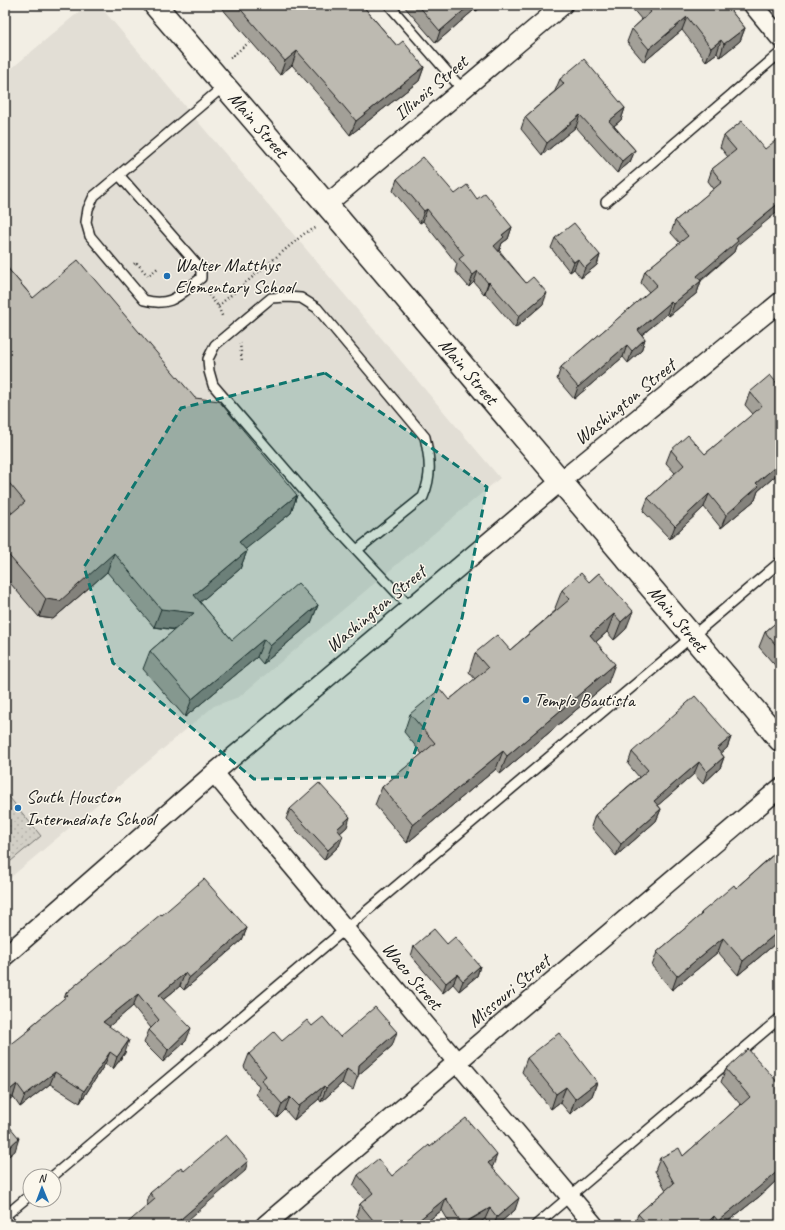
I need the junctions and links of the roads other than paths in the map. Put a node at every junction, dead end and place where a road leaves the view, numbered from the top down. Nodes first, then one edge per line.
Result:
1 (155, 5) edge
2 (389, 5) edge
3 (563, 5) edge
4 (753, 5) edge
5 (780, 38) edge
6 (780, 53) edge
7 (218, 80) junction
8 (462, 89) junction
9 (119, 175) junction
10 (606, 202) dead end
11 (332, 211) junction
12 (780, 302) edge
13 (561, 481) junction
14 (357, 550) junction
15 (780, 562) edge
16 (411, 608) junction
17 (692, 636) junction
18 (780, 740) edge
19 (214, 773) junction
20 (780, 788) edge
21 (345, 929) junction
22 (5, 956) edge
23 (780, 1018) edge
24 (457, 1062) junction
25 (62, 1168) edge
26 (570, 1196) junction
27 (22, 1202) edge
28 (5, 1216) edge
29 (265, 1225) edge
30 (536, 1225) edge
31 (594, 1225) edge

1 - 7 street, Main Street
2 - 8 lane
3 - 8 street, Illinois Street
4 - 5 street
6 - 10 lane
7 - 9 lane
7 - 11 street, Main Street
8 - 11 street, Illinois Street
9 - 9 lane
11 - 13 street, Main Street
12 - 13 street, Washington Street
13 - 16 street, Washington Street
13 - 17 street, Main Street
14 - 14 lane
14 - 16 lane
15 - 17 lane
16 - 19 street, Washington Street
17 - 18 street, Main Street
17 - 21 lane
19 - 21 street, Waco Street
19 - 22 street, Washington Street
20 - 24 street, Missouri Street
21 - 24 street, Waco Street
21 - 25 lane
23 - 26 lane
24 - 26 street, Waco Street
24 - 29 street, Missouri Street
26 - 30 lane
26 - 31 street, Waco Street
27 - 28 lane

